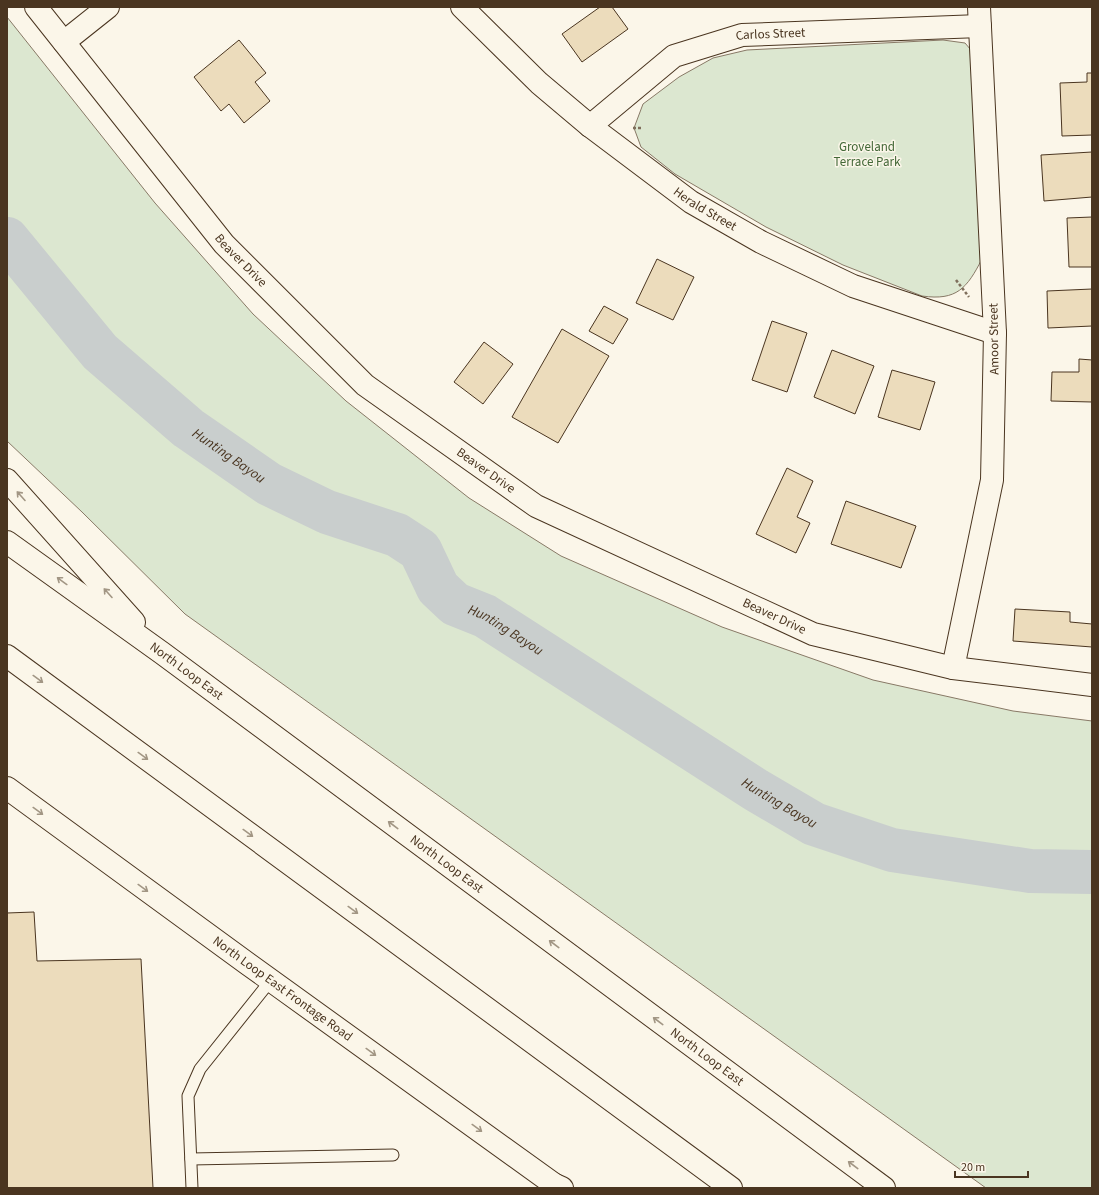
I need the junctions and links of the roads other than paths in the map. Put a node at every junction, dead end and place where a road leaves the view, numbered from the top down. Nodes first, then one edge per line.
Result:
1 (36, 7) edge
2 (108, 7) edge
3 (462, 7) edge
4 (980, 16) edge
5 (64, 42) junction
6 (590, 126) junction
7 (995, 333) junction
8 (7, 480) edge
9 (7, 542) edge
10 (162, 653) junction
11 (7, 656) edge
12 (953, 668) junction
13 (1092, 685) edge
14 (7, 788) edge
15 (271, 980) junction
16 (393, 1155) dead end
17 (190, 1159) junction
18 (558, 1187) edge
19 (192, 1188) edge
20 (731, 1188) edge
21 (884, 1188) edge

1 - 5 main road, Beaver Drive
2 - 5 main road
3 - 6 main road, Herald Street
4 - 6 main road, Carlos Street
4 - 7 main road, Amoor Street
5 - 12 main road, Beaver Drive
6 - 7 main road, Herald Street
7 - 12 main road, Amoor Street
10 -> 8 main road
10 -> 9 main road, North Loop East
21 -> 10 main road, North Loop East
11 -> 20 main road
12 - 13 main road, Beaver Drive
14 -> 15 main road, North Loop East Frontage Road
15 - 17 lane
15 -> 18 main road, North Loop East Frontage Road
16 - 17 lane
17 - 19 lane

